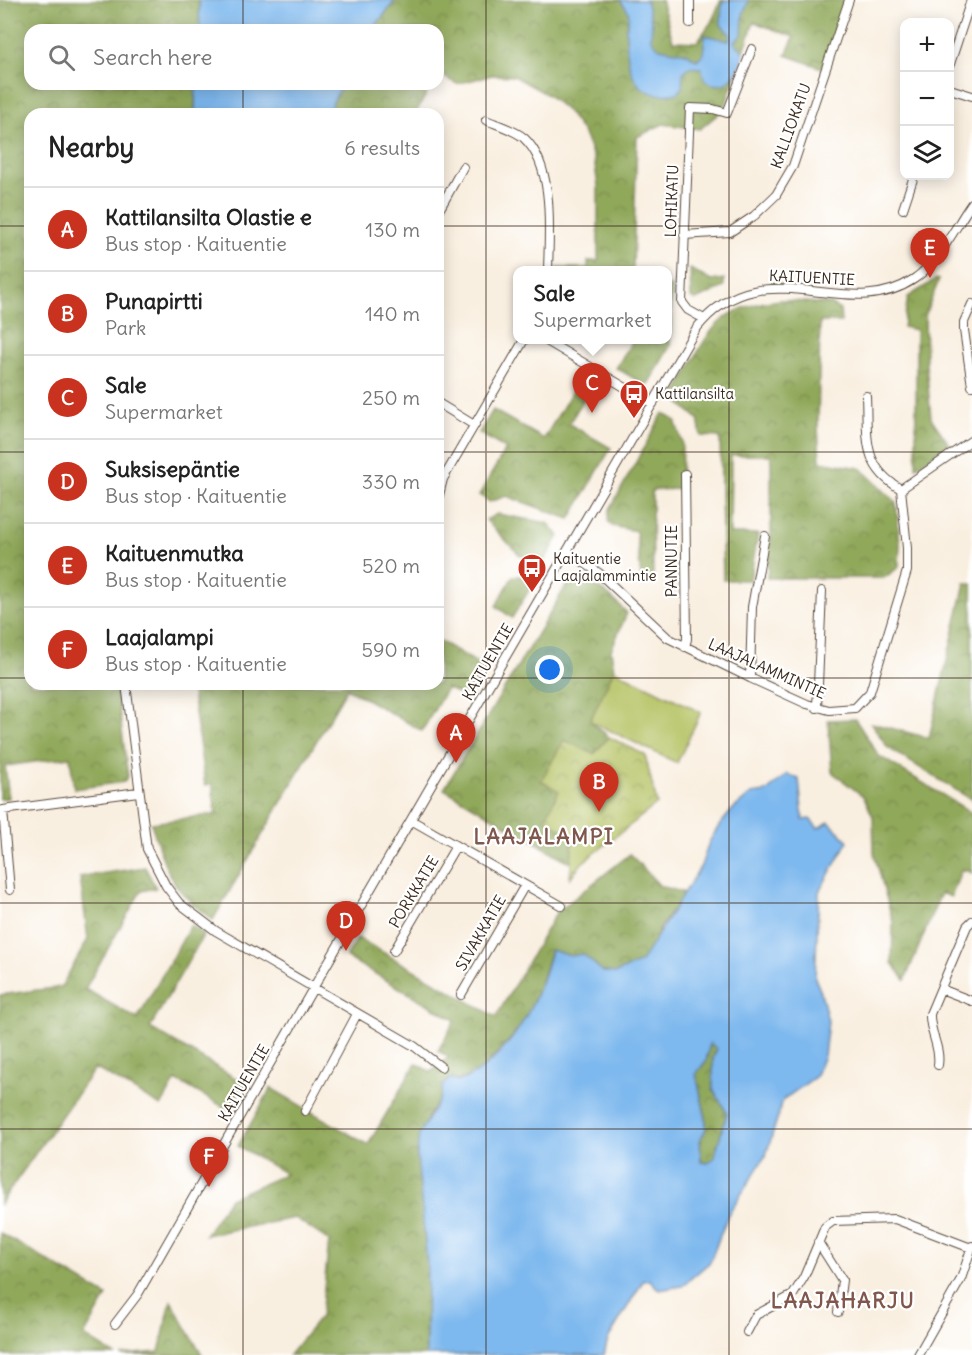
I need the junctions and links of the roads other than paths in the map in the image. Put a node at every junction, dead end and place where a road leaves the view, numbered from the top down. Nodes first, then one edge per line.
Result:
1 (690, 0) edge
2 (849, 0) edge
3 (971, 0) edge
4 (690, 23) dead end
5 (752, 49) dead end
6 (954, 52) edge
7 (954, 90) edge
8 (972, 96) edge
9 (486, 120) dead end
10 (463, 167) dead end
11 (913, 180) edge
12 (444, 201) edge
13 (972, 203) edge
14 (903, 209) dead end
15 (684, 235) junction
16 (548, 266) edge
17 (972, 304) edge
18 (704, 319) junction
19 (521, 344) edge
20 (553, 344) edge
21 (972, 386) edge
22 (866, 396) dead end
23 (653, 404) junction
24 (444, 407) edge
25 (474, 425) junction
26 (972, 440) edge
27 (685, 474) dead end
28 (444, 477) edge
29 (901, 489) junction
30 (765, 536) dead end
31 (567, 551) junction
32 (822, 591) dead end
33 (684, 647) junction
34 (750, 678) junction
35 (127, 690) edge
36 (817, 708) junction
37 (138, 792) junction
38 (411, 820) junction
39 (456, 846) junction
40 (525, 885) junction
41 (10, 890) dead end
42 (562, 906) dead end
43 (972, 921) edge
44 (394, 951) dead end
45 (313, 987) junction
46 (941, 989) junction
47 (460, 995) dead end
48 (972, 1001) edge
49 (357, 1014) junction
50 (938, 1065) dead end
51 (441, 1067) dead end
52 (305, 1111) dead end
53 (818, 1242) junction
54 (972, 1247) edge
55 (838, 1312) dead end
56 (115, 1324) dead end
57 (747, 1332) dead end
58 (918, 1355) edge

1 - 4 street
2 - 15 street, KALLIOKATU
3 - 6 street
5 - 15 street, LOHIKATU
7 - 8 street
9 - 16 street
10 - 12 street
11 - 14 street
13 - 18 street, KAITUENTIE
15 - 18 street, LOHIKATU
17 - 21 street
18 - 23 street, KAITUENTIE
19 - 25 street
20 - 23 street
22 - 29 street
23 - 31 street, KAITUENTIE
24 - 25 street
25 - 28 street
26 - 29 street
27 - 33 street, PANNUTIE
29 - 36 street, LAAJALAMMINTIE
30 - 34 street
31 - 33 street, LAAJALAMMINTIE
31 - 38 street, KAITUENTIE
32 - 36 street
33 - 34 street, LAAJALAMMINTIE
34 - 36 street, LAAJALAMMINTIE
35 - 37 street
37 - 41 street
37 - 45 street
38 - 39 street
38 - 45 street, KAITUENTIE
39 - 40 street
39 - 44 street, PORKKATIE
40 - 42 street
40 - 47 street, SIVAKKATIE
43 - 46 street
45 - 49 street
45 - 56 street, KAITUENTIE
46 - 48 street
46 - 50 street
49 - 51 street
49 - 52 street
53 - 54 street
53 - 55 street
53 - 57 street
54 - 58 street

